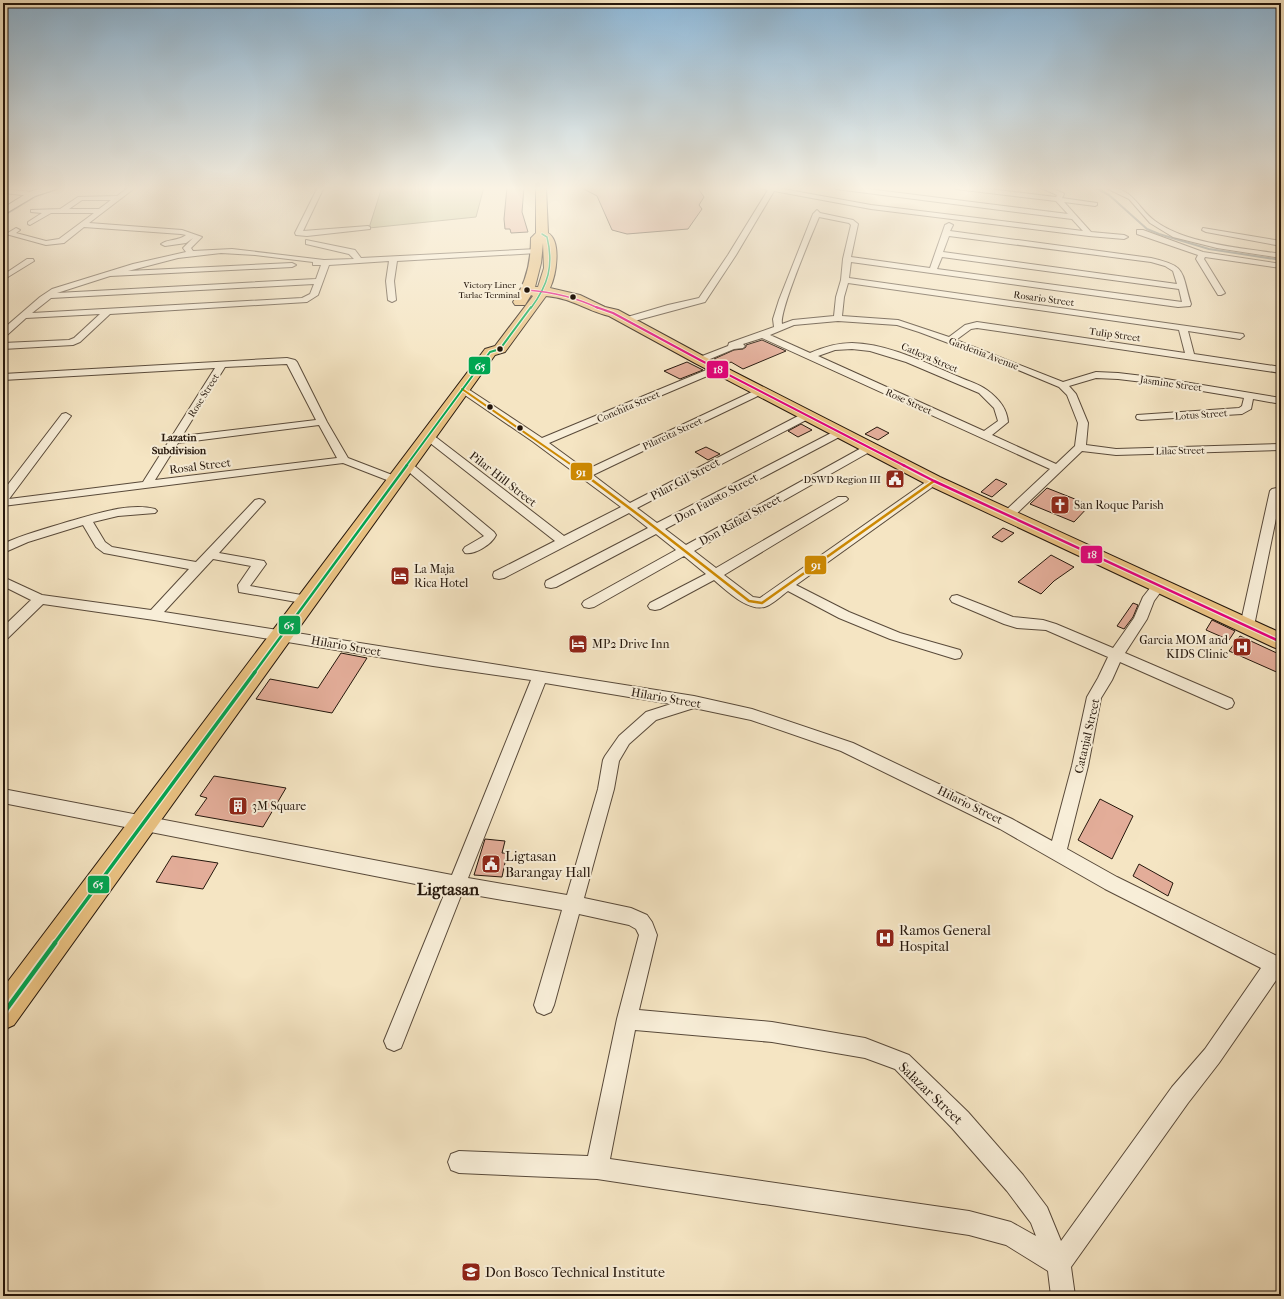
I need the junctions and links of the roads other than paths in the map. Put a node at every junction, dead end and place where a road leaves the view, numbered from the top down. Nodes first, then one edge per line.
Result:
1 (187, 248) edge
2 (333, 248) edge
3 (537, 248) edge
4 (549, 248) edge
5 (736, 248) edge
6 (803, 248) edge
7 (849, 248) edge
8 (941, 248) edge
9 (1057, 248) edge
10 (1184, 248) edge
11 (1227, 248) edge
12 (537, 251) junction
13 (191, 253) junction
14 (939, 254) junction
15 (1202, 254) junction
16 (550, 255) junction
17 (1281, 256) edge
18 (393, 259) junction
19 (847, 259) junction
20 (30, 261) dead end
21 (359, 261) junction
22 (326, 263) junction
23 (1281, 266) edge
24 (560, 271) dead end
25 (933, 271) junction
26 (109, 274) junction
27 (3, 278) edge
28 (845, 280) junction
29 (318, 281) junction
30 (570, 282) dead end
31 (1182, 287) junction
32 (528, 288) junction
33 (545, 289) junction
34 (1221, 293) dead end
35 (49, 296) junction
36 (587, 299) junction
37 (392, 300) dead end
38 (531, 309) junction
39 (107, 312) junction
40 (24, 316) junction
41 (620, 317) junction
42 (838, 318) junction
43 (778, 328) junction
44 (1183, 328) junction
45 (3, 334) edge
46 (761, 334) junction
47 (1240, 336) dead end
48 (950, 340) junction
49 (3, 346) edge
50 (490, 352) junction
51 (1190, 356) junction
52 (809, 357) junction
53 (700, 360) junction
54 (222, 364) junction
55 (716, 369) junction
56 (1281, 370) edge
57 (4, 378) edge
58 (1062, 385) junction
59 (462, 389) junction
60 (759, 392) junction
61 (1249, 396) junction
62 (1281, 401) edge
63 (66, 416) dead end
64 (806, 416) junction
65 (1141, 417) dead end
66 (322, 422) junction
67 (839, 433) junction
68 (985, 435) junction
69 (429, 437) junction
70 (175, 440) junction
71 (540, 443) junction
72 (1080, 447) junction
73 (1281, 447) edge
74 (869, 448) junction
75 (344, 460) junction
76 (1057, 468) junction
77 (402, 473) junction
78 (584, 475) junction
79 (934, 481) junction
80 (146, 486) junction
81 (1281, 490) edge
82 (842, 499) dead end
83 (3, 500) edge
84 (259, 502) dead end
85 (3, 503) edge
86 (629, 508) junction
87 (151, 511) dead end
88 (1277, 512) edge
89 (1008, 515) junction
90 (85, 521) junction
91 (657, 529) junction
92 (562, 542) junction
93 (3, 549) edge
94 (469, 550) dead end
95 (684, 551) junction
96 (210, 556) junction
97 (199, 568) junction
98 (716, 574) junction
99 (499, 575) dead end
100 (3, 581) edge
101 (551, 584) dead end
102 (788, 586) junction
103 (1159, 586) junction
104 (40, 599) junction
105 (957, 599) dead end
106 (308, 600) junction
107 (589, 604) dead end
108 (655, 606) dead end
109 (154, 615) junction
110 (1247, 626) junction
111 (3, 635) edge
112 (282, 635) junction
113 (1281, 642) edge
114 (955, 654) dead end
115 (1116, 654) junction
116 (540, 677) junction
117 (694, 702) junction
118 (1227, 703) dead end
119 (3, 796) edge
120 (143, 823) junction
121 (1056, 853) junction
122 (456, 884) junction
123 (573, 904) junction
124 (1278, 967) edge
125 (544, 1005) dead end
126 (3, 1014) edge
127 (627, 1019) junction
128 (394, 1041) dead end
129 (459, 1162) dead end
130 (597, 1168) junction
131 (1059, 1264) junction
132 (1063, 1296) edge

1 - 13 street
2 - 21 street
3 - 12 highway
4 - 16 highway
5 - 41 street
6 - 43 street
7 - 19 street
8 - 14 street
9 - 31 street
10 - 15 street
11 - 17 street
12 - 18 street
12 - 32 highway
13 - 22 street
13 - 26 street
14 - 25 street
14 - 31 street
15 - 23 street
15 - 34 street
16 - 24 highway
16 - 33 highway
18 - 21 street
18 - 37 street
19 - 25 street
19 - 28 street
20 - 27 street
21 - 22 street
22 - 26 street
22 - 29 street
25 - 31 street
26 - 35 street
28 - 42 street
28 - 44 street, Rosario Street
29 - 35 street
29 - 39 street
30 - 36 highway
32 - 33 highway
32 - 50 highway
33 - 36 highway
33 - 38 highway
35 - 40 street
36 - 38 highway
36 - 41 highway
38 - 50 highway
39 - 40 street
39 - 49 street
40 - 45 street
41 - 53 highway
42 - 43 street, Gardenia Avenue
42 - 48 street, Gardenia Avenue
43 - 46 street, Gardenia Avenue
44 - 47 street, Rosario Street
44 - 51 street
46 - 52 street, Rose Street
46 - 53 street, Gardenia Avenue
48 - 51 street, Tulip Street
48 - 58 street, Gardenia Avenue
50 - 59 highway
51 - 56 street, Tulip Street
52 - 68 street, Rose Street
52 - 68 street, Catleya Street
53 - 55 highway
54 - 57 street
54 - 66 street
54 - 70 street, Rose Street
55 - 60 highway
55 - 71 street, Conchita Street
58 - 61 street, Jasmine Street
58 - 72 street
59 - 69 highway
59 - 71 street
60 - 64 highway
60 - 78 street, Pilarcita Street
61 - 62 street, Jasmine Street
61 - 65 street, Lotus Street
63 - 83 street
64 - 67 highway
64 - 86 street, Pilar Gil Street
66 - 70 street
66 - 75 street
67 - 74 highway
67 - 91 street, Don Fausto Street
68 - 76 street, Rose Street
69 - 77 highway
69 - 92 street, Pilar Hill Street
70 - 80 street, Rose Street
71 - 78 street
72 - 73 street, Lilac Street
72 - 76 street
74 - 79 highway
74 - 95 street, Don Rafael Street
75 - 77 street, Rosal Street
75 - 80 street, Rosal Street
76 - 89 street
77 - 94 street, Rosal Street
77 - 106 highway
78 - 86 street
79 - 89 highway
79 - 102 street
80 - 85 street, Rosal Street
81 - 88 street
82 - 98 street
84 - 96 street
86 - 91 street
86 - 92 street, Pilar Gil Street
87 - 90 street
88 - 110 street
89 - 103 highway
90 - 93 street
90 - 97 street
91 - 95 street
91 - 101 street, Don Fausto Street
92 - 99 street, Pilar Gil Street
95 - 98 street
95 - 107 street, Don Rafael Street
96 - 97 street
96 - 106 street
97 - 109 street
98 - 102 street
98 - 108 street
100 - 104 street, Hilario Street
102 - 114 street
103 - 110 highway
103 - 115 street, Catanjal Street
104 - 109 street, Hilario Street
104 - 111 street
105 - 115 street
106 - 112 highway
109 - 112 street, Hilario Street
110 - 113 highway
112 - 116 street, Hilario Street
112 - 120 highway
115 - 118 street
115 - 121 street, Catanjal Street
116 - 117 street, Hilario Street
116 - 122 street
117 - 121 street, Hilario Street
117 - 123 street
119 - 120 street
120 - 122 street
120 - 126 highway
121 - 124 street, Hilario Street
122 - 123 street
122 - 128 street
123 - 125 street
123 - 127 street
124 - 131 street
127 - 130 street
127 - 131 street, Salazar Street
129 - 130 street
130 - 131 street
131 - 132 street, Salazar Street

